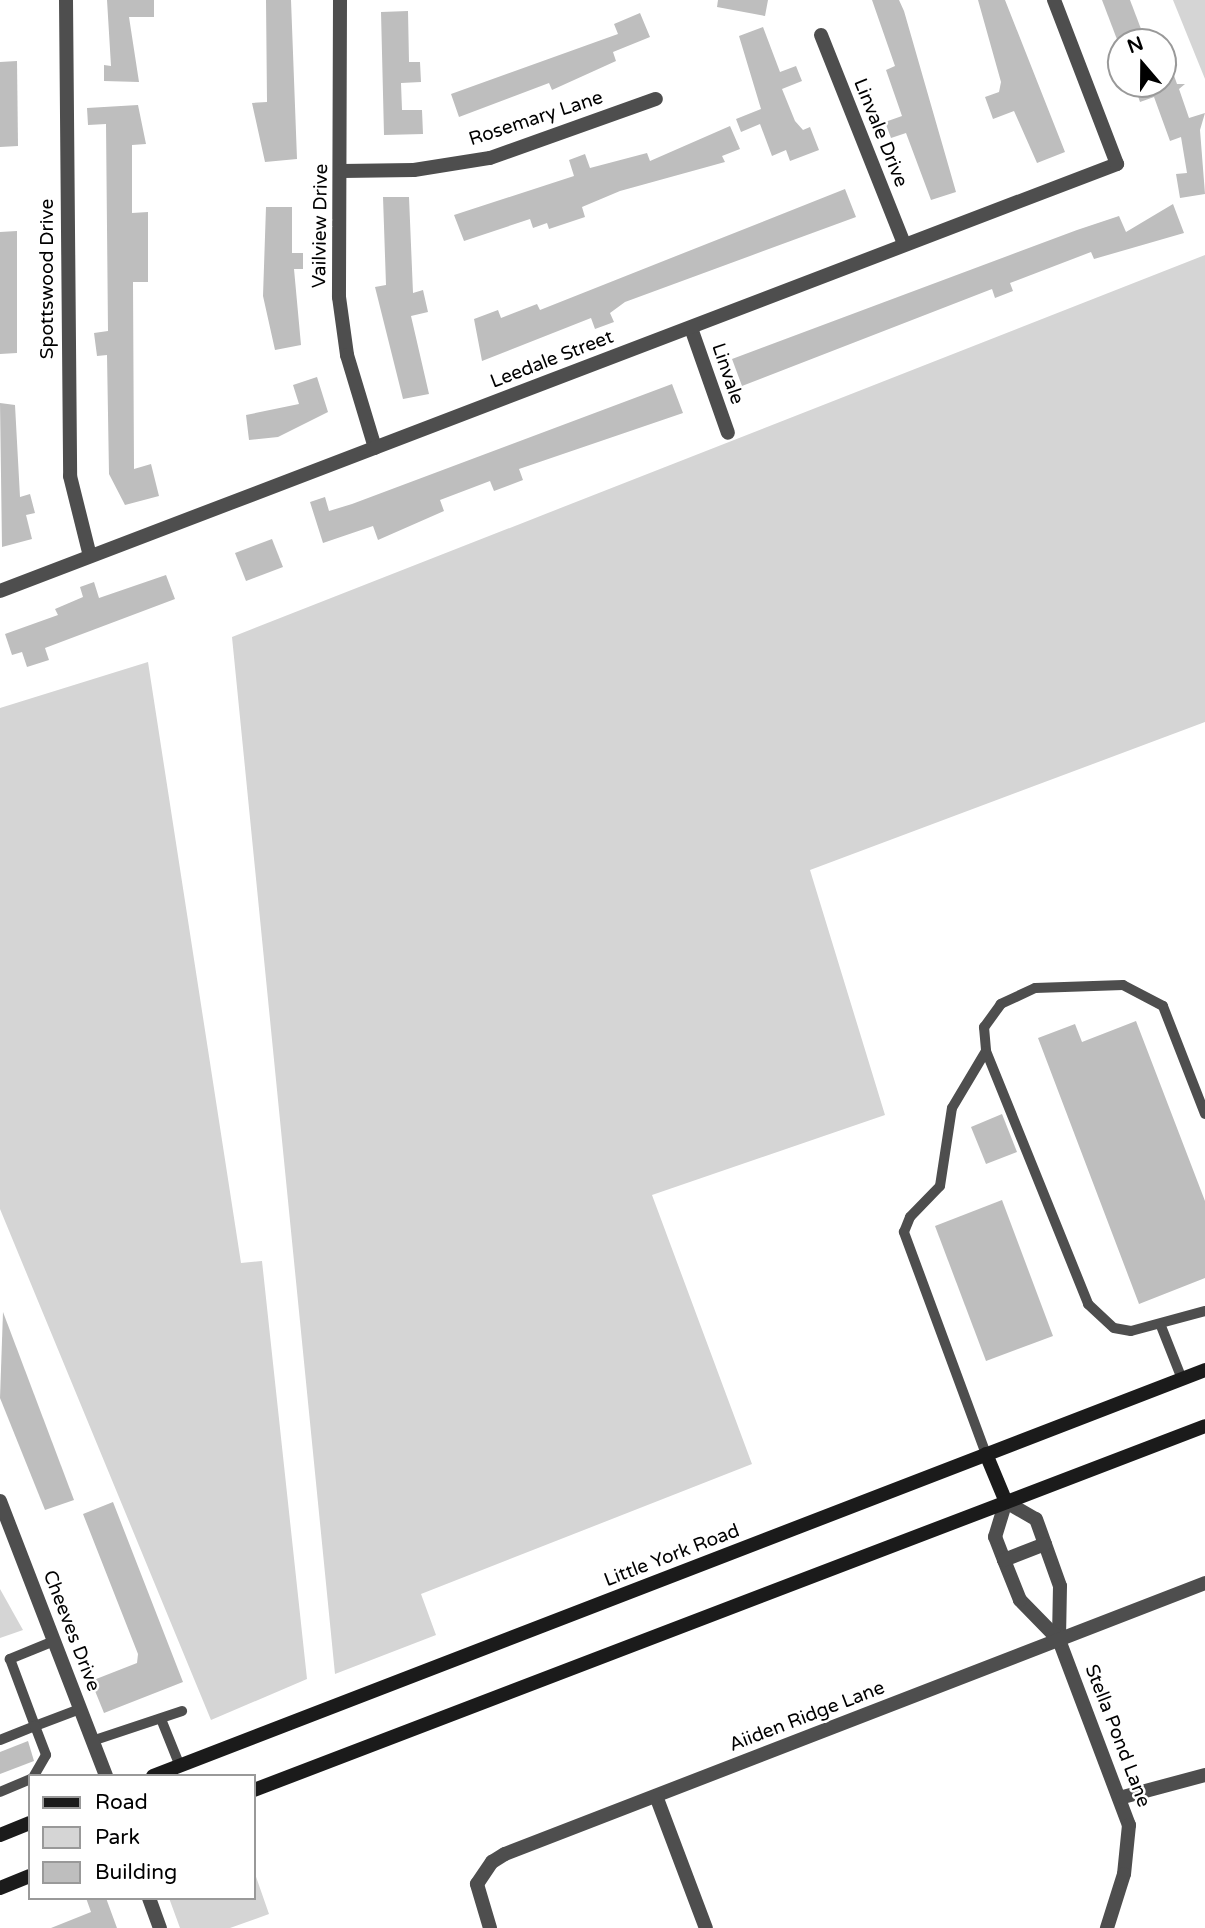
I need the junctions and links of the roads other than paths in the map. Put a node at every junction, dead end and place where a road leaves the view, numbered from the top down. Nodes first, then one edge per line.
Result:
1 (66, 0) edge
2 (340, 0) edge
3 (1054, 0) edge
4 (821, 35) dead end
5 (656, 99) dead end
6 (342, 171) junction
7 (904, 244) junction
8 (691, 328) junction
9 (727, 433) dead end
10 (375, 447) junction
11 (90, 556) junction
12 (0, 591) edge
13 (986, 1051) junction
14 (1205, 1114) edge
15 (1205, 1311) edge
16 (1161, 1326) junction
17 (1205, 1370) edge
18 (1182, 1378) junction
19 (1205, 1426) edge
20 (986, 1454) junction
21 (0, 1501) edge
22 (1006, 1502) junction
23 (1045, 1545) junction
24 (1004, 1560) junction
25 (1205, 1583) edge
26 (1059, 1640) junction
27 (54, 1641) junction
28 (80, 1709) junction
29 (182, 1712) dead end
30 (161, 1718) junction
31 (35, 1726) junction
32 (0, 1740) edge
33 (92, 1741) junction
34 (180, 1766) junction
35 (35, 1774) edge
36 (105, 1774) edge
37 (158, 1774) edge
38 (1205, 1775) edge
39 (28, 1783) edge
40 (256, 1789) edge
41 (0, 1791) edge
42 (656, 1796) junction
43 (1123, 1797) junction
44 (28, 1824) edge
45 (0, 1835) edge
46 (28, 1877) edge
47 (0, 1888) edge
48 (150, 1900) edge
49 (160, 1928) edge
50 (490, 1928) edge
51 (706, 1928) edge
52 (1107, 1928) edge

1 - 11 street, Spottswood Drive
2 - 6 street, Vailview Drive
3 - 7 street, Leedale Street
4 - 7 street, Linvale Drive
5 - 6 street, Rosemary Lane
6 - 10 street, Vailview Drive
7 - 8 street, Leedale Street
8 - 9 street, Linvale
8 - 10 street, Leedale Street
10 - 11 street, Leedale Street
11 - 12 street, Leedale Street
13 - 14 lane
13 - 16 lane
13 - 20 lane
15 - 16 lane
16 - 18 lane
17 - 18 main road, Little York Road
18 - 20 main road, Little York Road
19 - 22 main road
20 - 22 main road
20 - 34 main road, Little York Road
21 - 27 street, Cheeves Drive
22 - 23 street, Stella Pond Lane
22 - 24 street, Stella Pond Lane
22 - 40 main road
23 - 24 street
23 - 26 street, Stella Pond Lane
24 - 26 street, Stella Pond Lane
25 - 26 street, Aiiden Ridge Lane
26 - 42 street, Aiiden Ridge Lane
26 - 43 street, Stella Pond Lane
27 - 28 street, Cheeves Drive
27 - 31 lane
28 - 31 lane
28 - 33 street, Cheeves Drive
29 - 30 lane
30 - 33 lane
30 - 34 lane
31 - 32 lane
31 - 35 lane
33 - 36 street, Cheeves Drive
34 - 37 main road, Little York Road
38 - 43 street
39 - 41 lane
42 - 50 street, Aiiden Ridge Lane
42 - 51 street
43 - 52 street, Stella Pond Lane
44 - 45 main road
46 - 47 main road
48 - 49 street

